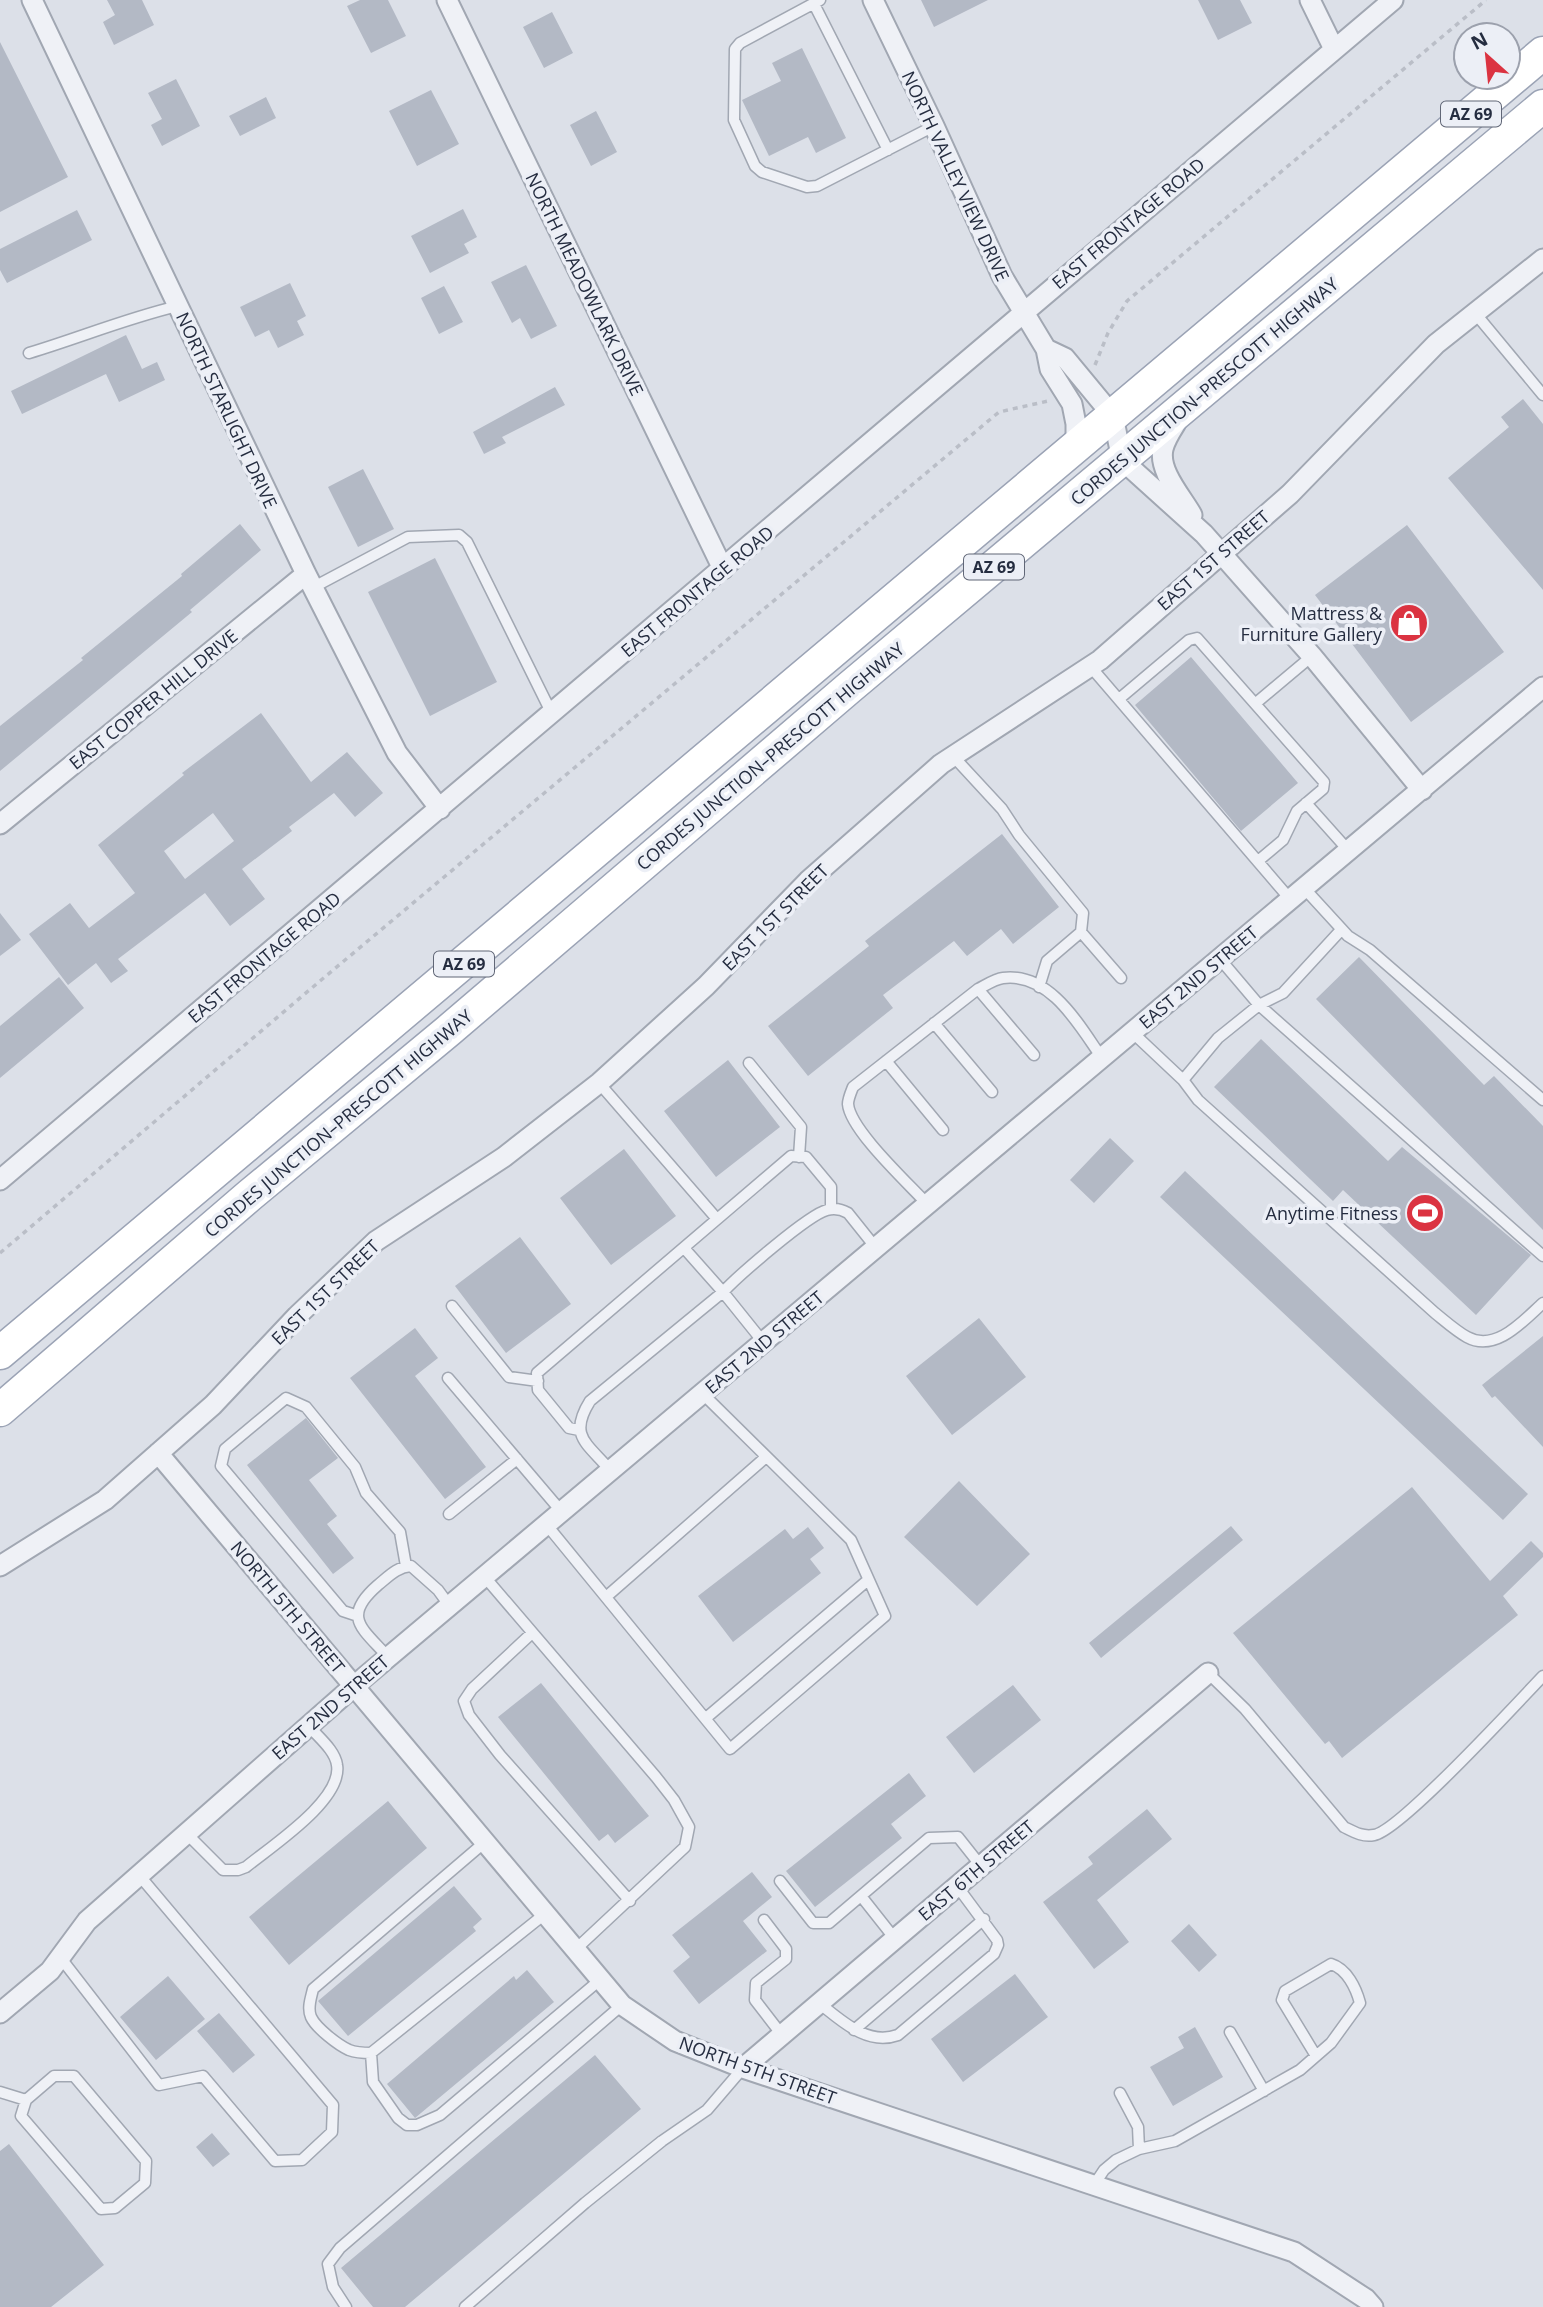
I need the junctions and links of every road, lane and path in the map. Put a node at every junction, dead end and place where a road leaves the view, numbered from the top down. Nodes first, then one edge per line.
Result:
1 (32, 0) edge
2 (447, 0) edge
3 (873, 0) edge
4 (1310, 0) edge
5 (1393, 0) edge
6 (1486, 0) edge
7 (817, 2) edge
8 (1334, 49) junction
9 (1543, 53) edge
10 (1543, 106) edge
11 (934, 126) junction
12 (888, 150) junction
13 (1543, 259) edge
14 (178, 306) junction
15 (1023, 312) junction
16 (1475, 313) junction
17 (1046, 349) junction
18 (29, 353) dead end
19 (1094, 367) dead end
20 (1543, 395) edge
21 (1059, 398) dead end
22 (1183, 410) junction
23 (1113, 416) junction
24 (1076, 447) junction
25 (1122, 460) junction
26 (1203, 534) junction
27 (1221, 553) junction
28 (723, 569) junction
29 (309, 581) junction
30 (1312, 656) junction
31 (1090, 666) junction
32 (1543, 687) edge
33 (1118, 699) junction
34 (1256, 704) junction
35 (552, 713) junction
36 (953, 756) junction
37 (1422, 790) junction
38 (1306, 803) junction
39 (440, 809) junction
40 (0, 824) edge
41 (1348, 850) junction
42 (1258, 861) junction
43 (1297, 893) junction
44 (1341, 929) junction
45 (1081, 932) junction
46 (1220, 958) junction
47 (1121, 978) dead end
48 (1039, 986) junction
49 (978, 989) junction
50 (1259, 1005) junction
51 (934, 1023) junction
52 (1132, 1032) junction
53 (1034, 1055) dead end
54 (1102, 1058) junction
55 (886, 1061) junction
56 (750, 1063) dead end
57 (1183, 1080) junction
58 (599, 1083) junction
59 (992, 1092) dead end
60 (1543, 1100) edge
61 (943, 1130) dead end
62 (799, 1157) junction
63 (0, 1180) edge
64 (928, 1205) junction
65 (831, 1209) junction
66 (717, 1219) junction
67 (684, 1248) junction
68 (876, 1248) junction
69 (0, 1253) edge
70 (1543, 1256) edge
71 (723, 1292) junction
72 (1543, 1303) edge
73 (452, 1307) dead end
74 (764, 1343) junction
75 (0, 1353) edge
76 (448, 1378) dead end
77 (538, 1381) junction
78 (703, 1394) junction
79 (0, 1410) edge
80 (579, 1430) junction
81 (158, 1453) junction
82 (766, 1457) junction
83 (517, 1458) junction
84 (610, 1470) junction
85 (449, 1514) dead end
86 (554, 1517) junction
87 (0, 1566) edge
88 (406, 1566) junction
89 (484, 1576) junction
90 (868, 1580) junction
91 (606, 1597) junction
92 (449, 1605) junction
93 (358, 1616) junction
94 (532, 1633) junction
95 (387, 1657) junction
96 (1208, 1673) joint
97 (1543, 1676) edge
98 (354, 1686) junction
99 (706, 1718) junction
100 (309, 1726) junction
101 (186, 1833) junction
102 (485, 1842) junction
103 (981, 1866) junction
104 (139, 1875) junction
105 (780, 1881) dead end
106 (957, 1886) junction
107 (861, 1896) junction
108 (630, 1900) junction
109 (546, 1913) junction
110 (984, 1919) junction
111 (764, 1920) dead end
112 (895, 1939) junction
113 (576, 1949) junction
114 (60, 1957) junction
115 (601, 1979) junction
116 (820, 2003) junction
117 (622, 2005) junction
118 (0, 2013) edge
119 (854, 2030) junction
120 (1230, 2032) dead end
121 (782, 2035) junction
122 (371, 2053) junction
123 (1316, 2056) junction
124 (743, 2068) junction
125 (1264, 2091) junction
126 (0, 2092) edge
127 (1120, 2093) dead end
128 (26, 2100) junction
129 (1139, 2149) junction
130 (1094, 2185) junction
131 (346, 2307) edge
132 (465, 2307) edge
133 (1373, 2307) edge

1 - 14 street, NORTH STARLIGHT DRIVE
2 - 28 street, NORTH MEADOWLARK DRIVE
3 - 11 street, NORTH VALLEY VIEW DRIVE
4 - 8 street
5 - 8 street, EAST FRONTAGE ROAD
6 - 19 path
7 - 12 lane
7 - 12 lane
8 - 15 street, EAST FRONTAGE ROAD
9 - 23 main road, AZ 69
10 - 22 main road, CORDES JUNCTION–PRESCOTT HIGHWAY / AZ 69
11 - 12 lane
11 - 15 street, NORTH VALLEY VIEW DRIVE
13 - 16 street, EAST 1ST STREET
14 - 18 lane
14 - 29 street, NORTH STARLIGHT DRIVE
15 - 17 street, NORTH VALLEY VIEW DRIVE
15 - 28 street, EAST FRONTAGE ROAD
16 - 20 lane
16 - 27 street, EAST 1ST STREET
17 - 23 street, NORTH VALLEY VIEW DRIVE
17 - 24 street, NORTH VALLEY VIEW DRIVE
21 - 69 path
22 - 25 main road, CORDES JUNCTION–PRESCOTT HIGHWAY / AZ 69
22 - 26 street
23 - 24 main road, AZ 69
23 - 25 street, NORTH VALLEY VIEW DRIVE
24 - 75 main road, AZ 69
25 - 26 street
25 - 79 main road, CORDES JUNCTION–PRESCOTT HIGHWAY / AZ 69
26 - 27 street
27 - 30 street
27 - 31 street, EAST 1ST STREET
28 - 35 street, EAST FRONTAGE ROAD
29 - 35 lane
29 - 39 street, NORTH STARLIGHT DRIVE
29 - 40 street, EAST COPPER HILL DRIVE
30 - 34 lane
30 - 37 street
31 - 33 lane
31 - 36 street, EAST 1ST STREET
32 - 37 street, EAST 2ND STREET
33 - 34 lane
33 - 42 lane
34 - 38 lane
35 - 39 street, EAST FRONTAGE ROAD
36 - 45 lane
36 - 58 street, EAST 1ST STREET
37 - 41 street, EAST 2ND STREET
38 - 41 lane
38 - 42 lane
39 - 63 street, EAST FRONTAGE ROAD
41 - 43 street, EAST 2ND STREET
42 - 43 lane
43 - 44 lane
43 - 46 street, EAST 2ND STREET
44 - 50 lane
44 - 60 lane
45 - 47 lane
45 - 48 lane
46 - 50 lane
46 - 52 street, EAST 2ND STREET
48 - 49 lane
48 - 54 lane
49 - 51 lane
49 - 53 lane
50 - 57 lane
50 - 70 lane
51 - 55 lane
51 - 59 lane
52 - 54 street, EAST 2ND STREET
52 - 57 lane
54 - 64 street, EAST 2ND STREET
55 - 61 lane
55 - 64 lane
56 - 62 lane
57 - 72 lane
58 - 66 lane
58 - 81 street, EAST 1ST STREET
62 - 65 lane
62 - 66 lane
64 - 68 street, EAST 2ND STREET
65 - 68 lane
65 - 71 lane
66 - 67 lane
67 - 71 lane
67 - 77 lane
68 - 74 street, EAST 2ND STREET
71 - 74 lane
71 - 80 lane
73 - 77 lane
74 - 78 street, EAST 2ND STREET
76 - 83 lane
77 - 80 lane
78 - 82 lane
78 - 84 street, EAST 2ND STREET
80 - 84 lane
81 - 87 street, EAST 1ST STREET
81 - 98 street, NORTH 5TH STREET
82 - 90 lane
82 - 91 lane
83 - 85 lane
83 - 86 lane
84 - 86 street, EAST 2ND STREET
86 - 89 street, EAST 2ND STREET
86 - 91 lane
88 - 92 lane
88 - 93 lane
88 - 93 lane
89 - 92 street, EAST 2ND STREET
89 - 94 lane
90 - 99 lane
90 - 99 lane
91 - 99 lane
92 - 95 street, EAST 2ND STREET
93 - 95 lane
94 - 108 lane
94 - 108 lane
95 - 98 street, EAST 2ND STREET
96 - 97 lane
96 - 103 street, EAST 6TH STREET
98 - 100 street, EAST 2ND STREET
98 - 102 street, NORTH 5TH STREET
100 - 101 street, EAST 2ND STREET
100 - 101 lane
101 - 104 street, EAST 2ND STREET
102 - 109 street, NORTH 5TH STREET
102 - 122 lane
103 - 106 street, EAST 6TH STREET
103 - 107 lane
104 - 114 street, EAST 2ND STREET
104 - 114 lane
105 - 107 lane
106 - 110 lane
106 - 112 street, EAST 6TH STREET
107 - 112 lane
108 - 113 lane
109 - 113 street, NORTH 5TH STREET
109 - 122 lane
110 - 119 lane
110 - 119 lane
111 - 121 lane
112 - 116 street, EAST 6TH STREET
113 - 115 street, NORTH 5TH STREET
114 - 118 street, EAST 2ND STREET
115 - 117 street, NORTH 5TH STREET
115 - 122 lane
116 - 119 lane
116 - 121 street, EAST 6TH STREET
117 - 124 street, NORTH 5TH STREET
117 - 131 lane
120 - 125 lane
121 - 124 street, EAST 6TH STREET
123 - 123 lane
123 - 125 lane
124 - 130 street, NORTH 5TH STREET
124 - 132 lane
125 - 129 lane
126 - 128 lane
127 - 129 lane
128 - 128 lane
129 - 130 lane
130 - 133 street, NORTH 5TH STREET

